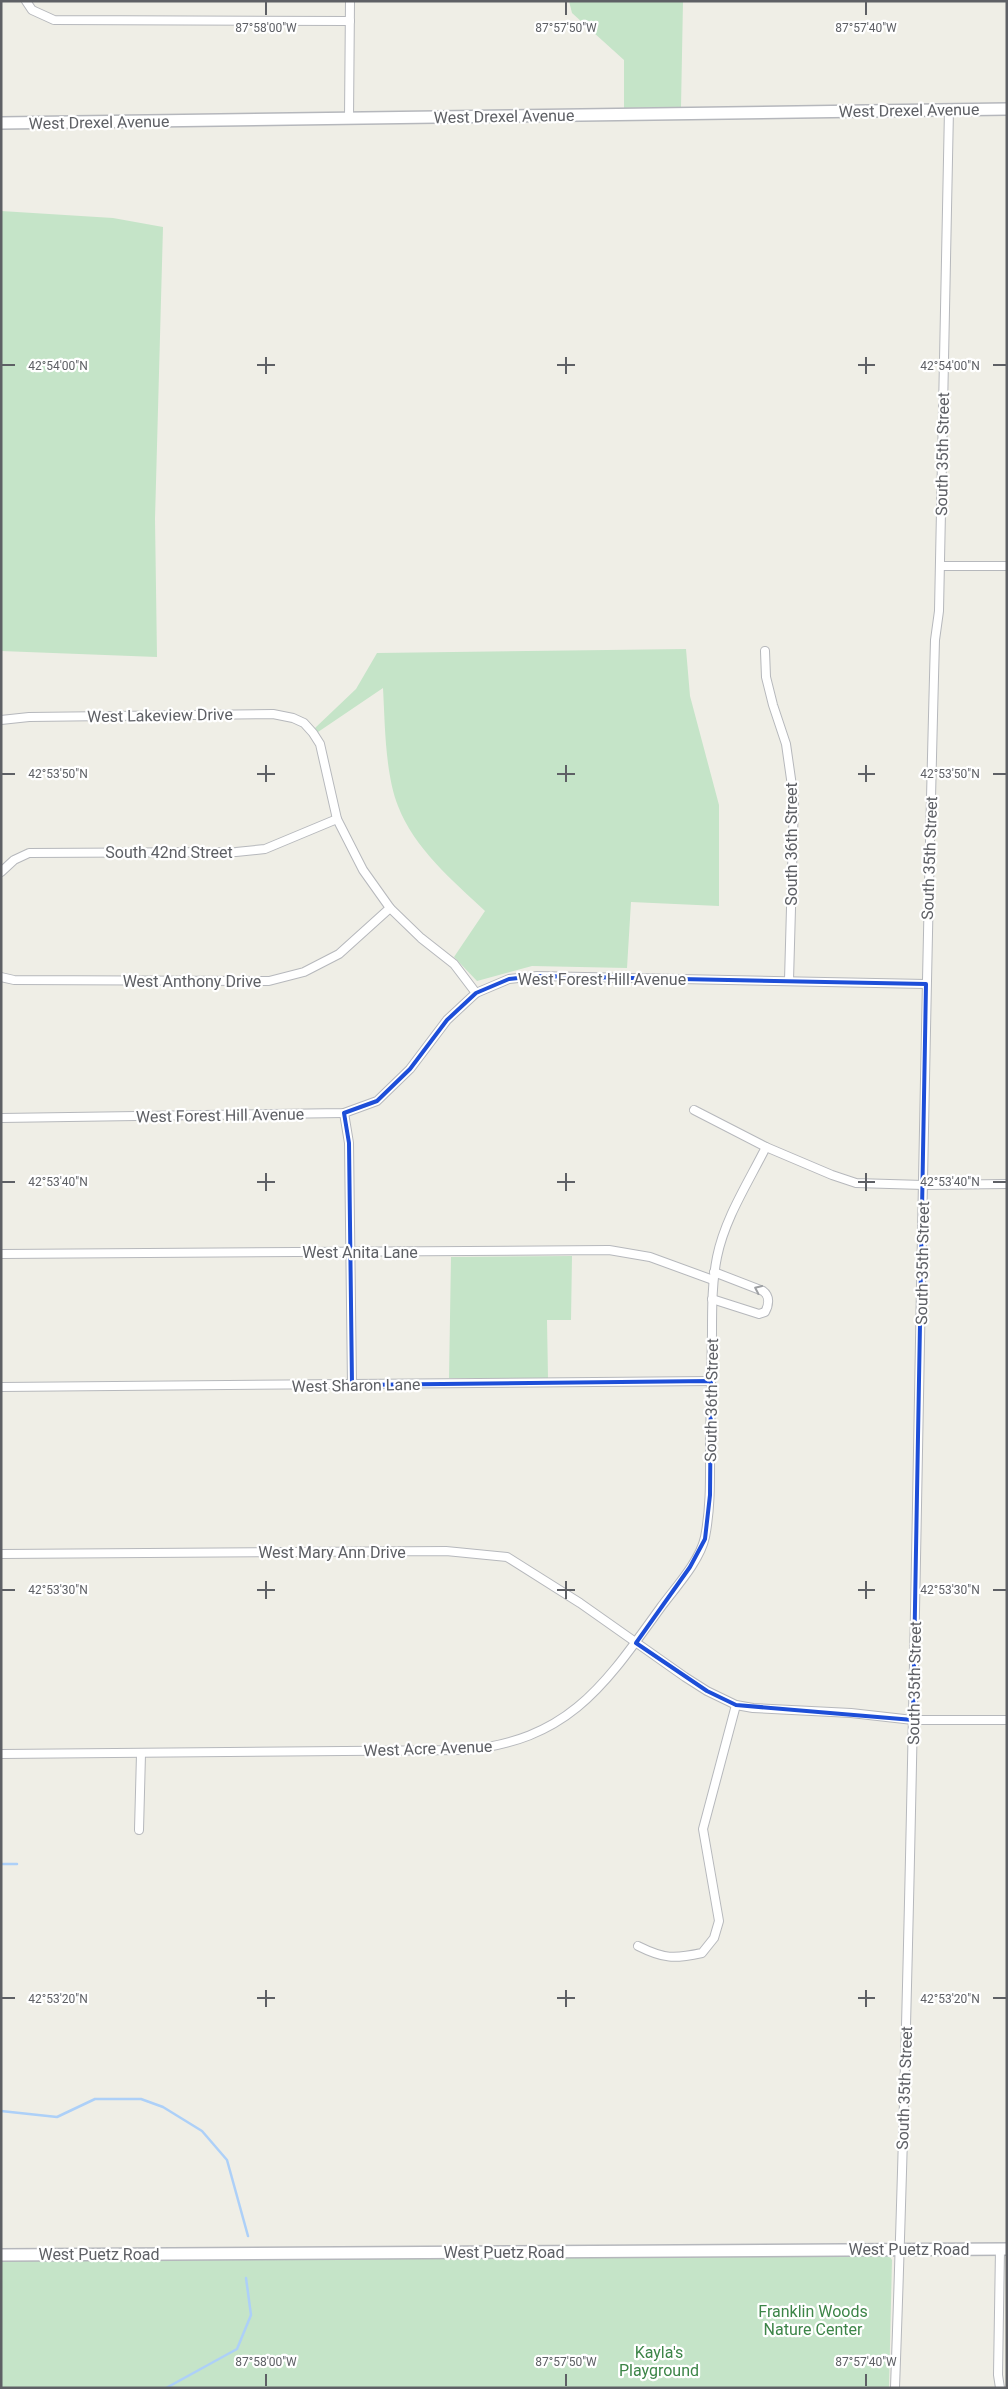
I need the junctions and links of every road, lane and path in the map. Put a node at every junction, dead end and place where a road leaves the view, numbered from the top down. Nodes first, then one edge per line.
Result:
1 (26, 1) edge
2 (350, 1) edge
3 (350, 21) junction
4 (949, 109) junction
5 (1007, 109) edge
6 (350, 118) junction
7 (1, 123) edge
8 (940, 566) junction
9 (1007, 566) edge
10 (765, 651) dead end
11 (1, 720) edge
12 (337, 819) junction
13 (1, 872) edge
14 (390, 908) junction
15 (1, 978) edge
16 (789, 980) junction
17 (926, 984) junction
18 (476, 993) junction
19 (694, 1110) dead end
20 (344, 1113) junction
21 (1, 1118) edge
22 (766, 1147) junction
23 (1007, 1184) edge
24 (924, 1185) junction
25 (351, 1252) junction
26 (1, 1254) edge
27 (714, 1276) junction
28 (712, 1299) junction
29 (711, 1381) junction
30 (352, 1385) junction
31 (1, 1387) edge
32 (1, 1554) edge
33 (636, 1642) junction
34 (736, 1704) junction
35 (913, 1720) junction
36 (1007, 1720) edge
37 (1, 1754) edge
38 (141, 1754) junction
39 (139, 1830) dead end
40 (638, 1946) dead end
41 (900, 2249) junction
42 (1004, 2249) edge
43 (1, 2255) edge
44 (895, 2388) edge
45 (1000, 2388) edge

1 - 3 street
2 - 3 street
3 - 6 street
4 - 5 street, West Drexel Avenue
4 - 6 street, West Drexel Avenue
4 - 8 street, South 35th Street
6 - 7 street, West Drexel Avenue
8 - 9 street
8 - 17 street, South 35th Street
10 - 16 street, South 36th Street
11 - 12 street, West Lakeview Drive
12 - 13 street, South 42nd Street
12 - 14 street
14 - 15 street, West Anthony Drive
14 - 18 street
16 - 17 street, West Forest Hill Avenue
16 - 18 street, West Forest Hill Avenue
17 - 24 street, South 35th Street
18 - 20 street, West Forest Hill Avenue
19 - 22 street
20 - 21 street, West Forest Hill Avenue
20 - 25 street
22 - 24 street
22 - 27 street, South 36th Street
23 - 24 street
24 - 35 street, South 35th Street
25 - 26 street, West Anita Lane
25 - 27 street, West Anita Lane
25 - 30 street
27 - 28 street, South 36th Street
28 -> 27 street, West Anita Lane
28 - 29 street, South 36th Street
29 - 30 street, West Sharon Lane
29 - 33 street, South 36th Street
30 - 31 street, West Sharon Lane
32 - 33 street, West Mary Ann Drive
33 - 34 street
33 - 38 street, West Acre Avenue
34 - 35 street
34 - 40 street
35 - 36 street
35 - 41 street, South 35th Street
37 - 38 street, West Acre Avenue
38 - 39 street
41 - 42 street, West Puetz Road
41 - 43 street, West Puetz Road
41 - 44 street, South 35th Street
42 - 45 street

